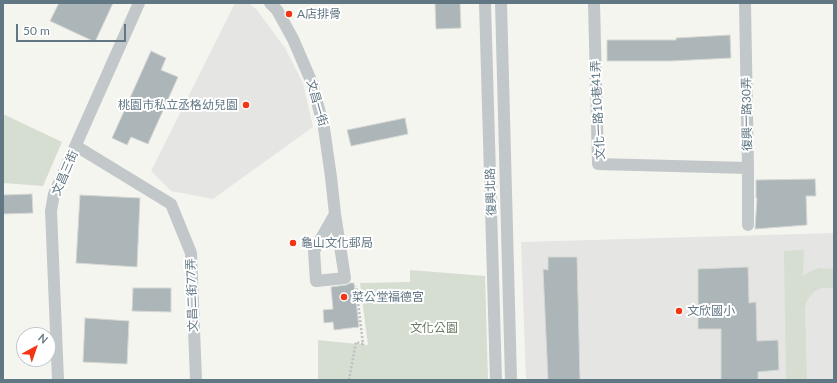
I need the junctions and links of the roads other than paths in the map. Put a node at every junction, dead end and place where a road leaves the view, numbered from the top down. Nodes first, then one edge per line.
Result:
1 (139, 3) edge
2 (486, 3) edge
3 (501, 3) edge
4 (594, 3) edge
5 (745, 3) edge
6 (277, 6) edge
7 (76, 146) junction
8 (505, 160) junction
9 (490, 161) junction
10 (748, 168) junction
11 (335, 214) junction
12 (748, 225) dead end
13 (510, 350) junction
14 (495, 351) junction
15 (58, 380) edge
16 (196, 380) edge
17 (496, 380) edge
18 (511, 380) edge

1 - 7 street, 文昌三街
2 - 9 street, 復興北路
3 - 8 street, 復興北路
4 - 10 street, 文化一路10巷41弄
5 - 10 street, 復興一路30弄
6 - 11 street, 文昌一街
7 - 15 street, 文昌三街
7 - 16 street, 文昌二街77弄
8 - 9 street
8 - 13 street, 復興北路
9 - 14 street, 復興北路
10 - 12 street, 復興一路30弄
11 - 11 street, 文昌一街
13 - 14 street
13 - 18 street, 復興北路
14 - 17 street, 復興北路

